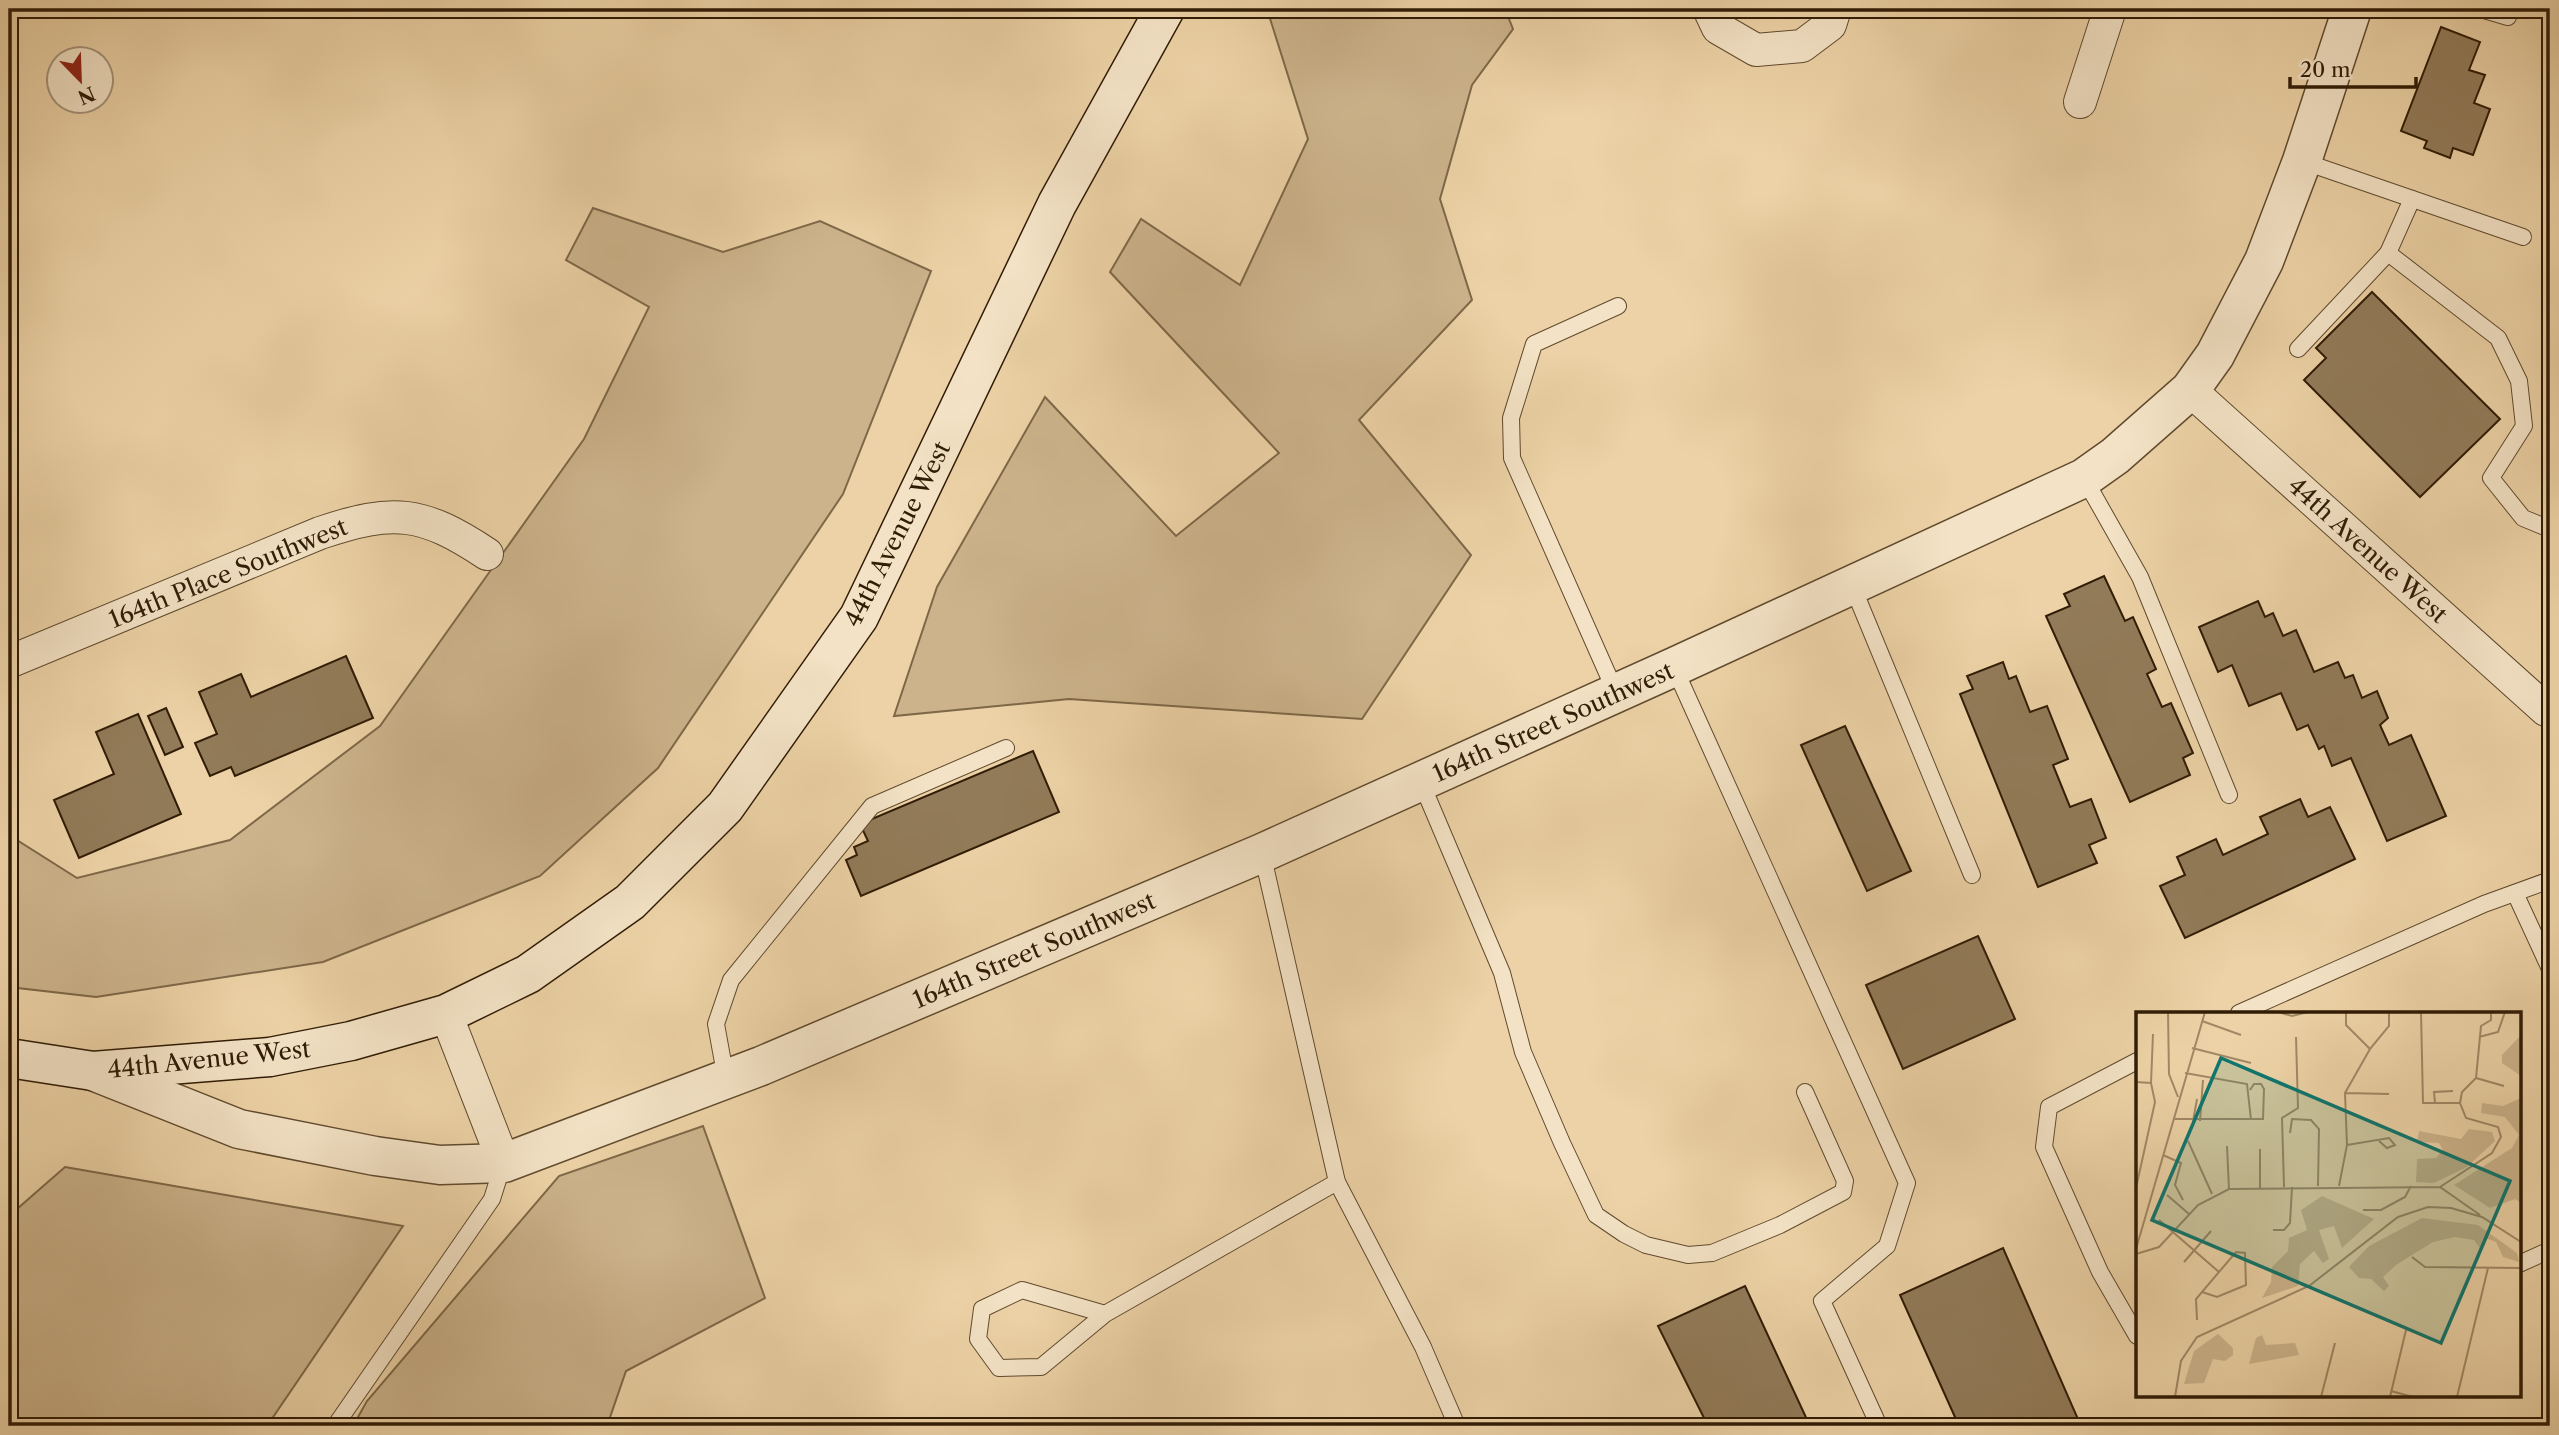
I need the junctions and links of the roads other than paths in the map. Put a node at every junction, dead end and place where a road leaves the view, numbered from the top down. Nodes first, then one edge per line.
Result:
1 (1165, 9) edge
2 (1709, 9) edge
3 (2110, 9) edge
4 (2352, 9) edge
5 (2481, 9) edge
6 (1833, 17) edge
7 (2508, 18) dead end
8 (2080, 102) dead end
9 (2302, 161) junction
10 (2412, 199) junction
11 (2523, 237) dead end
12 (2388, 253) junction
13 (1618, 306) dead end
14 (2298, 349) dead end
15 (2190, 390) junction
16 (2084, 478) junction
17 (2550, 529) edge
18 (487, 554) dead end
19 (1852, 585) junction
20 (9, 662) edge
21 (1674, 667) junction
22 (1616, 693) junction
23 (2546, 710) dead end
24 (1006, 748) dead end
25 (1421, 782) junction
26 (2230, 795) dead end
27 (1262, 853) junction
28 (1972, 875) dead end
29 (2550, 880) edge
30 (2515, 893) junction
31 (2550, 969) edge
32 (2241, 1012) edge
33 (446, 1014) junction
34 (9, 1058) edge
35 (2135, 1068) edge
36 (93, 1072) junction
37 (726, 1079) junction
38 (1805, 1092) dead end
39 (504, 1163) junction
40 (1337, 1182) junction
41 (2550, 1250) edge
42 (2520, 1264) edge
43 (1105, 1314) junction
44 (2136, 1334) edge
45 (335, 1426) edge
46 (1457, 1426) edge
47 (1879, 1426) edge

1 - 33 street, 44th Avenue West
2 - 6 street
3 - 8 street
4 - 9 street, 164th Street Southwest
5 - 7 lane
9 - 10 lane
9 - 15 street, 164th Street Southwest
10 - 11 lane
10 - 12 lane
12 - 14 lane
12 - 17 lane
13 - 22 lane
15 - 16 street, 164th Street Southwest
15 - 23 street, 44th Avenue West
16 - 19 street, 164th Street Southwest
16 - 26 lane
18 - 20 street, 164th Place Southwest
19 - 21 street, 164th Street Southwest
19 - 28 lane
21 - 22 street, 164th Street Southwest
21 - 47 lane
22 - 25 street, 164th Street Southwest
24 - 37 lane
25 - 27 street, 164th Street Southwest
25 - 38 lane
27 - 37 street, 164th Street Southwest
27 - 40 lane
29 - 30 lane
30 - 31 lane
30 - 32 lane
33 - 36 street, 44th Avenue West
33 - 39 street
34 - 36 street
35 - 44 lane
36 - 39 street, 164th Street Southwest
37 - 39 street, 164th Street Southwest
39 - 45 lane
40 - 43 lane
40 - 46 lane
41 - 42 lane
43 - 43 lane

